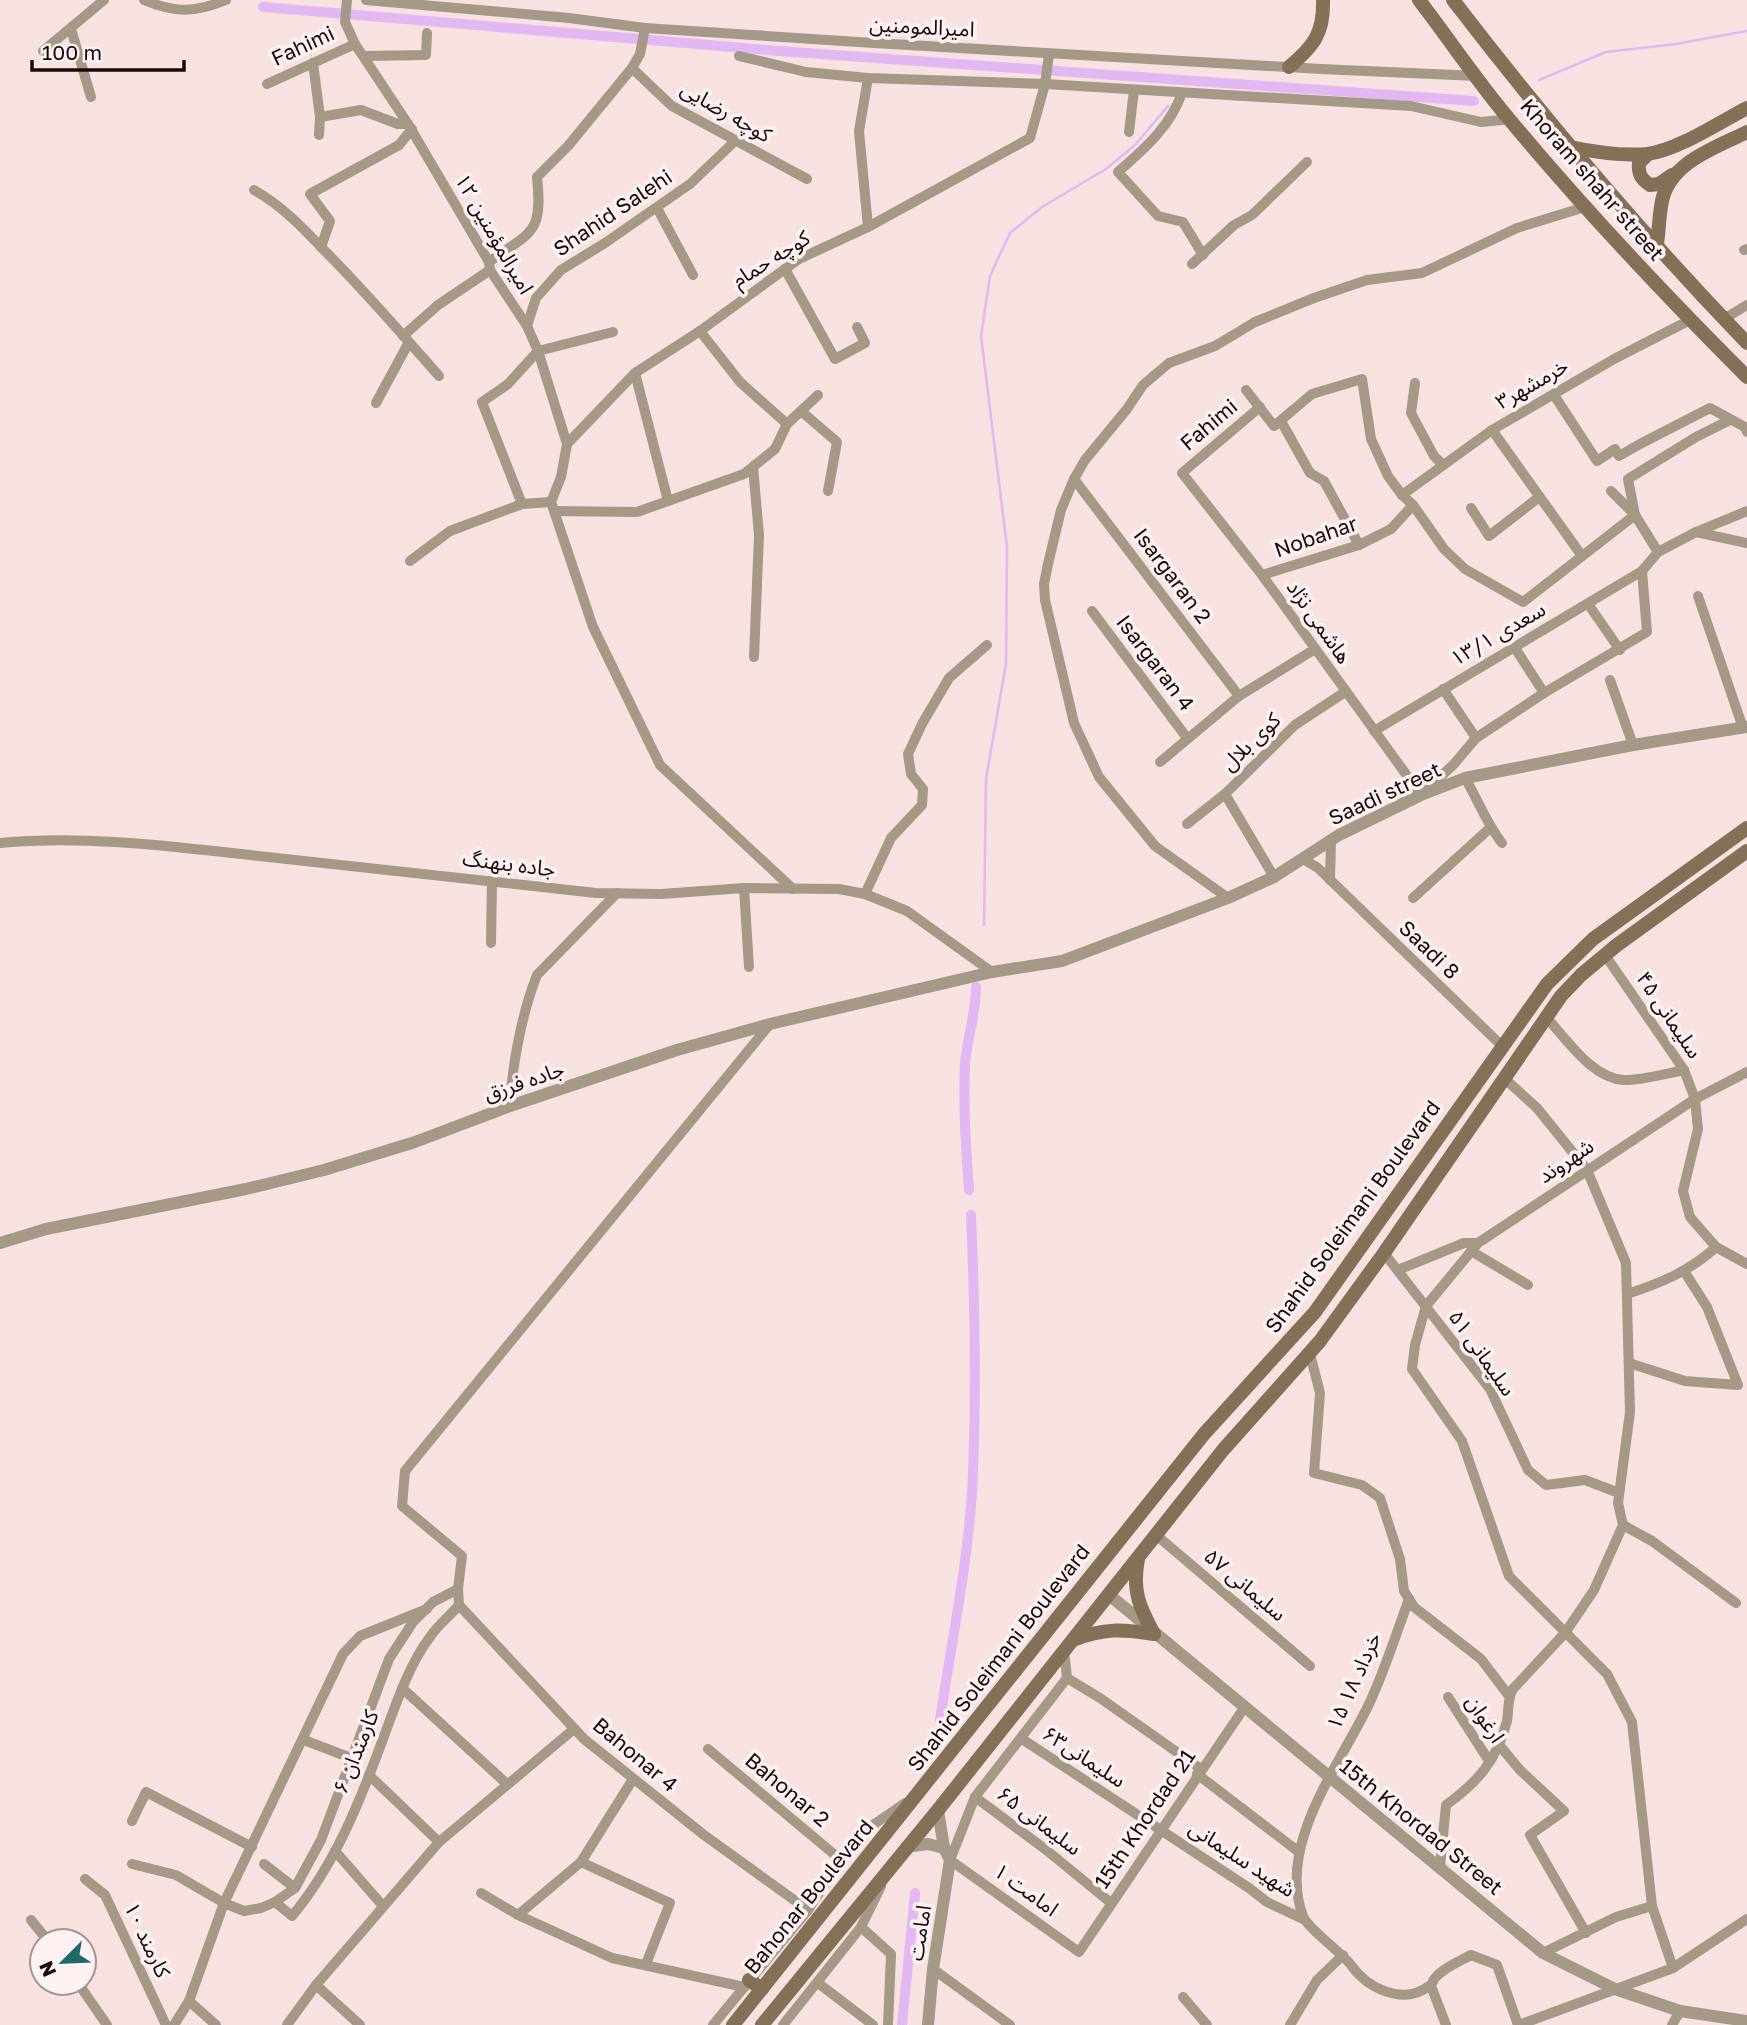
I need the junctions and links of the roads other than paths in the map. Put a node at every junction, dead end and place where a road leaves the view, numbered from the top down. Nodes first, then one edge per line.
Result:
1 (104, 0) edge
2 (144, 0) edge
3 (226, 0) edge
4 (366, 0) edge
5 (1322, 0) edge
6 (1419, 0) edge
7 (1453, 0) edge
8 (346, 5) edge
9 (476, 5) edge
10 (645, 28) junction
11 (71, 29) junction
12 (427, 33) dead end
13 (355, 44) junction
14 (43, 51) dead end
15 (1049, 54) junction
16 (364, 56) junction
17 (739, 56) dead end
18 (313, 63) junction
19 (1289, 67) junction
20 (632, 68) junction
21 (1477, 76) junction
22 (868, 78) junction
23 (268, 84) dead end
24 (1045, 84) junction
25 (1133, 90) junction
26 (1182, 93) junction
27 (91, 97) dead end
28 (1747, 108) edge
29 (1507, 116) junction
30 (320, 117) junction
31 (410, 126) junction
32 (1747, 131) edge
33 (1129, 132) dead end
34 (319, 135) dead end
35 (735, 141) junction
36 (1570, 147) junction
37 (1648, 154) junction
38 (1307, 162) dead end
39 (1674, 173) junction
40 (807, 178) dead end
41 (254, 190) dead end
42 (657, 208) junction
43 (1585, 208) junction
44 (868, 227) junction
45 (1657, 244) junction
46 (321, 247) junction
47 (1203, 255) junction
48 (1192, 264) dead end
49 (490, 266) junction
50 (785, 269) junction
51 (693, 275) dead end
52 (1747, 305) edge
53 (1724, 319) junction
54 (1689, 320) junction
55 (527, 326) junction
56 (857, 327) dead end
57 (700, 331) junction
58 (613, 332) dead end
59 (406, 339) junction
60 (1747, 342) edge
61 (538, 351) junction
62 (635, 373) junction
63 (439, 376) dead end
64 (1747, 377) edge
65 (1415, 383) dead end
66 (1246, 390) dead end
67 (818, 395) dead end
68 (1554, 395) junction
69 (376, 403) dead end
70 (1260, 407) junction
71 (800, 411) junction
72 (1730, 420) junction
73 (787, 424) junction
74 (1277, 424) junction
75 (1492, 430) junction
76 (1747, 432) edge
77 (567, 444) junction
78 (1443, 465) junction
79 (753, 467) junction
80 (1182, 472) joint
81 (1074, 480) junction
82 (828, 491) dead end
83 (1611, 491) dead end
84 (1402, 495) junction
85 (1538, 498) junction
86 (668, 501) junction
87 (522, 504) junction
88 (1413, 505) junction
89 (553, 506) junction
90 (1471, 508) dead end
91 (1747, 511) edge
92 (1635, 515) junction
93 (1696, 532) junction
94 (1747, 543) edge
95 (1359, 545) junction
96 (1658, 552) junction
97 (1582, 556) junction
98 (410, 561) dead end
99 (1642, 571) junction
100 (1262, 575) junction
101 (1698, 596) dead end
102 (1588, 604) junction
103 (1092, 611) dead end
104 (987, 645) dead end
105 (1515, 648) junction
106 (1315, 649) junction
107 (1620, 650) junction
108 (754, 657) dead end
109 (1610, 680) dead end
110 (1443, 689) junction
111 (1345, 692) junction
112 (1544, 693) junction
113 (1239, 696) junction
114 (1745, 728) edge
115 (1374, 731) junction
116 (1186, 738) junction
117 (1476, 738) junction
118 (1633, 745) junction
119 (1160, 762) dead end
120 (1465, 778) junction
121 (1225, 794) junction
122 (1421, 795) junction
123 (1187, 824) dead end
124 (1490, 828) junction
125 (1747, 828) edge
126 (1331, 840) junction
127 (0, 843) edge
128 (1503, 843) dead end
129 (1747, 851) edge
130 (1303, 859) junction
131 (1274, 877) junction
132 (1331, 880) junction
133 (492, 881) junction
134 (744, 888) junction
135 (793, 889) junction
136 (617, 893) junction
137 (865, 894) junction
138 (1228, 898) junction
139 (1413, 898) dead end
140 (491, 943) dead end
141 (1605, 956) junction
142 (1062, 961) joint
143 (749, 967) dead end
144 (992, 972) junction
145 (1545, 1016) junction
146 (770, 1024) junction
147 (1502, 1046) junction
148 (1684, 1070) junction
149 (1747, 1072) edge
150 (1504, 1078) junction
151 (1695, 1099) junction
152 (510, 1106) junction
153 (1452, 1118) junction
154 (1469, 1130) junction
155 (1587, 1170) junction
156 (0, 1243) edge
157 (1475, 1247) junction
158 (1716, 1247) junction
159 (1384, 1253) junction
160 (1747, 1264) edge
161 (1398, 1270) junction
162 (1684, 1271) junction
163 (1528, 1285) dead end
164 (1628, 1294) junction
165 (1426, 1306) junction
166 (1310, 1354) junction
167 (1629, 1363) junction
168 (1619, 1493) junction
169 (1623, 1525) junction
170 (1155, 1534) junction
171 (1139, 1554) junction
172 (1089, 1578) junction
173 (458, 1589) junction
174 (1108, 1594) junction
175 (1409, 1599) junction
176 (1736, 1603) dead end
177 (459, 1605) junction
178 (427, 1609) junction
179 (1566, 1633) junction
180 (1154, 1634) junction
181 (1067, 1646) junction
182 (1310, 1666) dead end
183 (1067, 1678) junction
184 (402, 1688) junction
185 (1509, 1696) junction
186 (1447, 1698) dead end
187 (1244, 1708) junction
188 (574, 1729) junction
189 (1022, 1739) junction
190 (303, 1741) junction
191 (1500, 1746) junction
192 (708, 1748) dead end
193 (351, 1758) junction
194 (1489, 1762) junction
195 (1199, 1772) junction
196 (369, 1775) junction
197 (1329, 1776) junction
198 (633, 1779) junction
199 (507, 1784) junction
200 (917, 1795) junction
201 (975, 1797) junction
202 (938, 1810) junction
203 (132, 1821) dead end
204 (1161, 1829) junction
205 (439, 1842) junction
206 (252, 1847) junction
207 (906, 1847) junction
208 (944, 1848) junction
209 (335, 1851) junction
210 (1298, 1852) junction
211 (841, 1860) junction
212 (950, 1860) junction
213 (581, 1862) junction
214 (132, 1864) dead end
215 (264, 1864) dead end
216 (1440, 1867) junction
217 (888, 1871) junction
218 (85, 1879) dead end
219 (295, 1888) junction
220 (481, 1893) dead end
221 (275, 1902) junction
222 (225, 1903) junction
223 (1111, 1903) junction
224 (383, 1906) junction
225 (1652, 1906) junction
226 (808, 1910) junction
227 (518, 1915) junction
228 (1303, 1919) junction
229 (1747, 1919) edge
230 (31, 1920) dead end
231 (37, 1927) edge
232 (861, 1927) junction
233 (1586, 1933) junction
234 (1079, 1952) joint
235 (1543, 1953) junction
236 (1343, 1955) junction
237 (646, 1964) junction
238 (1672, 1968) junction
239 (933, 1969) junction
240 (818, 1983) junction
241 (316, 1985) junction
242 (752, 1985) junction
243 (1431, 1986) junction
244 (1615, 1989) junction
245 (88, 1997) edge
246 (1183, 1997) dead end
247 (189, 2001) junction
248 (1680, 2011) junction
249 (1747, 2021) edge
250 (107, 2025) edge
251 (166, 2025) edge
252 (174, 2025) edge
253 (216, 2025) edge
254 (286, 2025) edge
255 (360, 2025) edge
256 (713, 2025) edge
257 (733, 2025) edge
258 (762, 2025) edge
259 (783, 2025) edge
260 (873, 2025) edge
261 (888, 2025) edge
262 (928, 2025) edge
263 (1010, 2025) edge
264 (1207, 2025) edge
265 (1290, 2025) edge
266 (1446, 2025) edge
267 (1518, 2025) edge
268 (1672, 2025) edge

1 - 11 street
2 - 3 street
4 - 9 street, امیرالمومنین
5 - 19 main road
6 - 21 main road, Khoram shahr street
7 - 36 main road, Khoram shahr street
8 - 13 street, امیرالمؤمنین ۱۲
9 - 10 street, امیرالمومنین
10 - 15 street, امیرالمومنین
10 - 20 street
11 - 14 street
11 - 27 street
12 - 16 street
13 - 16 street, امیرالمؤمنین ۱۲
13 - 18 street, Fahimi
15 - 19 street, امیرالمومنین
15 - 24 street
16 - 31 street, امیرالمؤمنین ۱۲
17 - 22 street
18 - 23 street, Fahimi
18 - 30 street
19 - 21 street, امیرالمومنین
20 - 35 street, کوچه رضایی
20 - 49 street
21 - 29 main road, Khoram shahr street
22 - 24 street
22 - 44 street
24 - 25 street
24 - 44 street, کوچه حمام
25 - 26 street
25 - 33 street
26 - 29 street
26 - 47 street
28 - 37 main road
29 - 43 main road, Khoram shahr street
30 - 31 street
30 - 34 street
31 - 46 street
31 - 49 street, امیرالمؤمنین ۱۲
32 - 39 main road
35 - 40 street, کوچه رضایی
35 - 42 street, Shahid Salehi
36 - 37 main road
36 - 45 main road, Khoram shahr street
37 - 39 main road
38 - 47 street
39 - 45 main road
41 - 46 street
42 - 51 street
42 - 55 street, Shahid Salehi
43 - 54 main road, Khoram shahr street
43 - 81 street
44 - 50 street, کوچه حمام
45 - 53 main road, Khoram shahr street
46 - 59 street
47 - 48 street
49 - 55 street, امیرالمؤمنین ۱۲
49 - 59 street
50 - 56 street
50 - 57 street, کوچه حمام
52 - 53 street
53 - 60 main road, Khoram shahr street
54 - 64 main road, Khoram shahr street
54 - 68 street, خرمشهر۳
55 - 61 street, امیرالمؤمنین ۱۲
57 - 62 street, کوچه حمام
57 - 73 street
58 - 61 street
59 - 63 street
59 - 69 street
61 - 77 street, امیرالمؤمنین ۱۲
61 - 87 street
62 - 77 street, کوچه حمام
62 - 86 street
65 - 78 street
66 - 70 street
67 - 71 street
68 - 72 street
68 - 75 street, خرمشهر۳
70 - 74 street
70 - 80 street, Fahimi
71 - 73 street
71 - 82 street
72 - 76 street
72 - 92 street
73 - 79 street
74 - 84 street
74 - 95 street
75 - 78 street, خرمشهر۳
75 - 85 street
77 - 89 street, امیرالمؤمنین ۱۲
78 - 84 street, خرمشهر۳
79 - 86 street
79 - 108 street
80 - 100 street, هاشمی نژاد
81 - 113 street, Isargaran 2
81 - 138 street
83 - 92 street
84 - 88 street
85 - 90 street
85 - 97 street
86 - 89 street
87 - 89 street
87 - 98 street
88 - 95 street, Nobahar
88 - 97 street
89 - 135 street
91 - 93 street
92 - 96 street
92 - 97 street
93 - 94 street
93 - 96 street
95 - 100 street, Nobahar
96 - 99 street, سعدی ۱۳/۱
99 - 102 street, سعدی ۱۳/۱
99 - 107 street
100 - 106 street, هاشمی نژاد
101 - 114 street
102 - 105 street, سعدی ۱۳/۱
102 - 107 street
103 - 116 street, Isargaran 4
104 - 137 street
105 - 110 street, سعدی ۱۳/۱
105 - 112 street
106 - 111 street, هاشمی نژاد
106 - 113 street, کوی بلال
107 - 112 street
109 - 118 street
110 - 115 street, سعدی ۱۳/۱
110 - 117 street
111 - 115 street, هاشمی نژاد
111 - 121 street, کوی بلال
112 - 117 street
113 - 116 street, کوی بلال
114 - 118 street, Saadi street
115 - 122 street, هاشمی نژاد
116 - 119 street, کوی بلال
117 - 122 street
118 - 120 street, Saadi street
120 - 122 street, Saadi street
120 - 124 street
121 - 123 street, کوی بلال
121 - 131 street
122 - 126 street, Saadi street
124 - 128 street
124 - 139 street
125 - 147 main road, Shahid Soleimani Boulevard
126 - 130 street, Saadi street
126 - 132 street
127 - 133 street, جاده بنهنگ
129 - 141 main road, Shahid Soleimani Boulevard
130 - 131 street, Saadi street
130 - 132 street, Saadi 8
131 - 138 street, Saadi street
132 - 147 street, Saadi 8
133 - 136 street, جاده بنهنگ
133 - 140 street
134 - 135 street, جاده بنهنگ
134 - 136 street, جاده بنهنگ
134 - 143 street
135 - 137 street, جاده بنهنگ
136 - 152 street
137 - 144 street, جاده بنهنگ
138 - 142 street, Saadi street
141 - 145 main road, Shahid Soleimani Boulevard
141 - 148 street, سلیمانی ۴۵
142 - 144 street, جاده فرزق
144 - 146 street, جاده فرزق
145 - 148 street
145 - 150 main road, Shahid Soleimani Boulevard
146 - 152 street, جاده فرزق
146 - 173 street
147 - 153 main road, Shahid Soleimani Boulevard
148 - 151 street, سلیمانی ۴۵
149 - 151 street, شهروند
150 - 154 main road, Shahid Soleimani Boulevard
150 - 155 street
151 - 155 street, شهروند
151 - 158 street, سلیمانی ۴۵
152 - 156 street, جاده فرزق
153 - 154 main road
153 - 172 main road, Shahid Soleimani Boulevard
154 - 159 main road, Shahid Soleimani Boulevard
155 - 157 street, شهروند
155 - 164 street
157 - 161 street
157 - 163 street
157 - 165 street, شهروند
158 - 160 street
158 - 162 street
159 - 161 street, سلیمانی ۵۱
159 - 166 main road, Shahid Soleimani Boulevard
161 - 165 street, سلیمانی ۵۱
162 - 164 street
162 - 167 street
164 - 167 street
165 - 168 street, سلیمانی ۵۱
165 - 179 street
166 - 170 main road, Shahid Soleimani Boulevard
166 - 175 street
167 - 168 street
168 - 169 street
169 - 176 street
169 - 179 street
170 - 171 main road, Shahid Soleimani Boulevard
170 - 182 street, سلیمانی ۵۷
171 - 174 main road, Shahid Soleimani Boulevard
171 - 180 main road
172 - 174 main road
172 - 200 main road, Shahid Soleimani Boulevard
173 - 177 street
173 - 178 street
174 - 180 street, 15th Khordad Street
174 - 181 main road, Shahid Soleimani Boulevard
175 - 185 street
175 - 197 street, ۱۵ خرداد ۱۸
177 - 184 street, کارمندان ۶
177 - 188 street, Bahonar 4
178 - 190 street
178 - 193 street
179 - 185 street
179 - 225 street
180 - 181 main road
180 - 187 street, 15th Khordad Street
181 - 183 street
181 - 202 main road, Shahid Soleimani Boulevard
183 - 189 street
183 - 195 street
184 - 196 street, کارمندان ۶
184 - 199 street
185 - 191 street
186 - 194 street, ارغوان
187 - 195 street, 15th Khordad 21
187 - 197 street, 15th Khordad Street
188 - 198 street, Bahonar 4
188 - 199 street
189 - 201 street
189 - 204 street, سلیمانی۶۳
190 - 193 street
190 - 206 street
191 - 194 street
191 - 233 street
192 - 211 street, Bahonar 2
193 - 219 street
194 - 216 street
195 - 204 street, 15th Khordad 21
195 - 210 street
196 - 205 street
196 - 209 street, کارمندان ۶
197 - 210 street, ۱۵ خرداد ۱۸
197 - 216 street, 15th Khordad Street
198 - 213 street
198 - 226 street, Bahonar 4
199 - 205 street
200 - 211 street
200 - 242 main road, Bahonar Boulevard
201 - 212 street
201 - 223 street, سلیمانی ۶۵
202 - 207 main road
202 - 208 street
203 - 206 street
204 - 223 street, 15th Khordad 21
204 - 228 street, شهید سلیمانی
205 - 224 street
206 - 222 street
207 - 208 street
207 - 217 main road
208 - 212 street
209 - 221 street, کارمندان ۶
209 - 224 street
210 - 228 street, ۱۵ خرداد ۱۸
211 - 226 street
212 - 234 street, امامت ۱
212 - 239 street, امامت
213 - 227 street
213 - 237 street
214 - 222 street
215 - 219 street
216 - 235 street, 15th Khordad Street
217 - 232 street
217 - 258 main road
218 - 251 street, کارمند ۱۰
219 - 221 street
220 - 227 street
221 - 222 street
222 - 247 street
223 - 234 street, 15th Khordad 21
224 - 241 street
225 - 233 street
225 - 238 street
226 - 242 street
227 - 237 street
228 - 236 street, شهید سلیمانی
229 - 238 street
230 - 231 street
232 - 240 street
232 - 261 street
233 - 235 street
235 - 244 street, 15th Khordad Street
236 - 243 street, شهید سلیمانی
236 - 265 street
237 - 242 street
238 - 244 street
239 - 262 street, امامت
239 - 263 street
240 - 259 street
240 - 260 street
241 - 254 street
241 - 255 street
242 - 256 street
242 - 257 main road, Bahonar Boulevard
243 - 266 street
243 - 267 street
244 - 248 street, 15th Khordad Street
244 - 267 street
245 - 250 street
246 - 264 street
247 - 252 street
247 - 253 street
248 - 249 street, 15th Khordad Street
248 - 268 street

